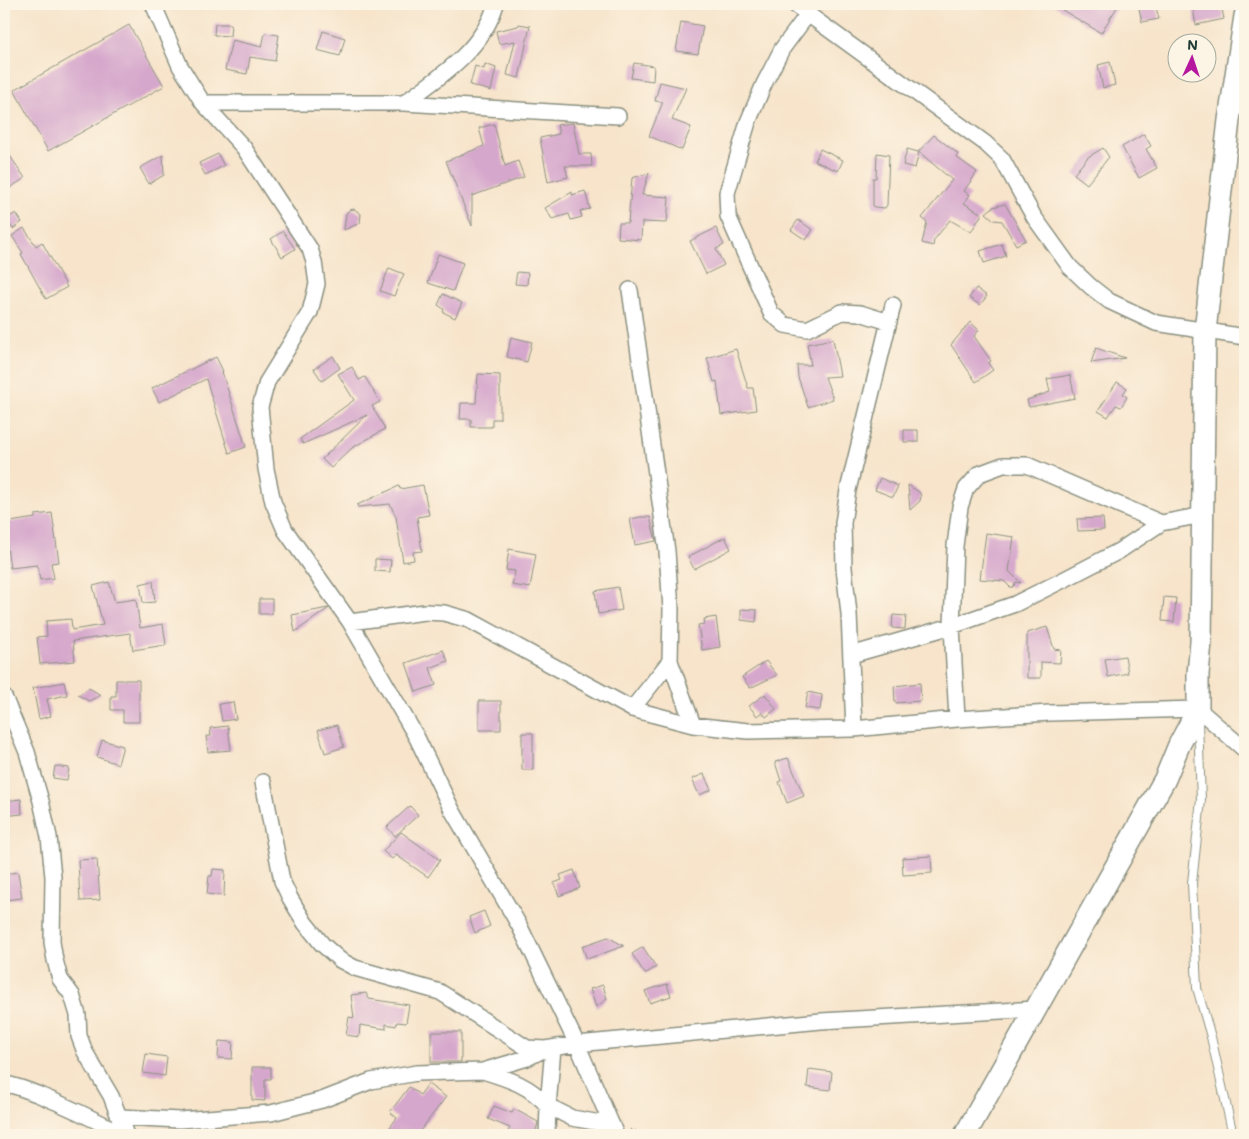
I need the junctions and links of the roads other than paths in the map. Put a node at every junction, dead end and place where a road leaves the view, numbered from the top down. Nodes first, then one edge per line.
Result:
1 (153, 4) edge
2 (496, 4) edge
3 (794, 4) edge
4 (808, 14) junction
5 (1245, 16) edge
6 (203, 103) junction
7 (404, 103) junction
8 (618, 116) dead end
9 (630, 290) dead end
10 (893, 305) dead end
11 (889, 322) junction
12 (1205, 331) junction
13 (1245, 336) edge
14 (1203, 516) junction
15 (1161, 523) junction
16 (350, 622) junction
17 (952, 626) junction
18 (851, 656) junction
19 (670, 661) junction
20 (4, 697) edge
21 (632, 709) junction
22 (1198, 709) junction
23 (957, 719) junction
24 (693, 725) junction
25 (854, 729) junction
26 (1245, 750) edge
27 (263, 782) dead end
28 (1036, 1009) junction
29 (577, 1044) junction
30 (549, 1049) junction
31 (483, 1070) junction
32 (4, 1084) edge
33 (548, 1106) junction
34 (120, 1117) junction
35 (614, 1130) edge
36 (125, 1135) edge
37 (547, 1135) edge
38 (965, 1135) edge
39 (1233, 1135) edge

1 - 6 street
2 - 7 street
3 - 4 street
4 - 11 street
4 - 12 street
5 - 12 street
6 - 7 street
6 - 16 street
7 - 8 street
9 - 19 street
10 - 11 street
11 - 18 street
12 - 13 street
12 - 14 street
14 - 15 street
14 - 22 street
15 - 17 street
15 - 17 street
16 - 21 street
16 - 29 street
17 - 18 street
17 - 23 street
18 - 25 street
19 - 21 street
19 - 24 street
20 - 34 street
21 - 24 street
22 - 23 street
22 - 26 street
22 - 28 street
22 - 39 lane
23 - 25 street
24 - 25 street
27 - 30 street
28 - 29 street
28 - 38 street
29 - 30 street
29 - 35 street
30 - 31 street
30 - 33 street
31 - 33 street
31 - 34 street
32 - 36 street
33 - 35 street
33 - 37 street
34 - 36 street

